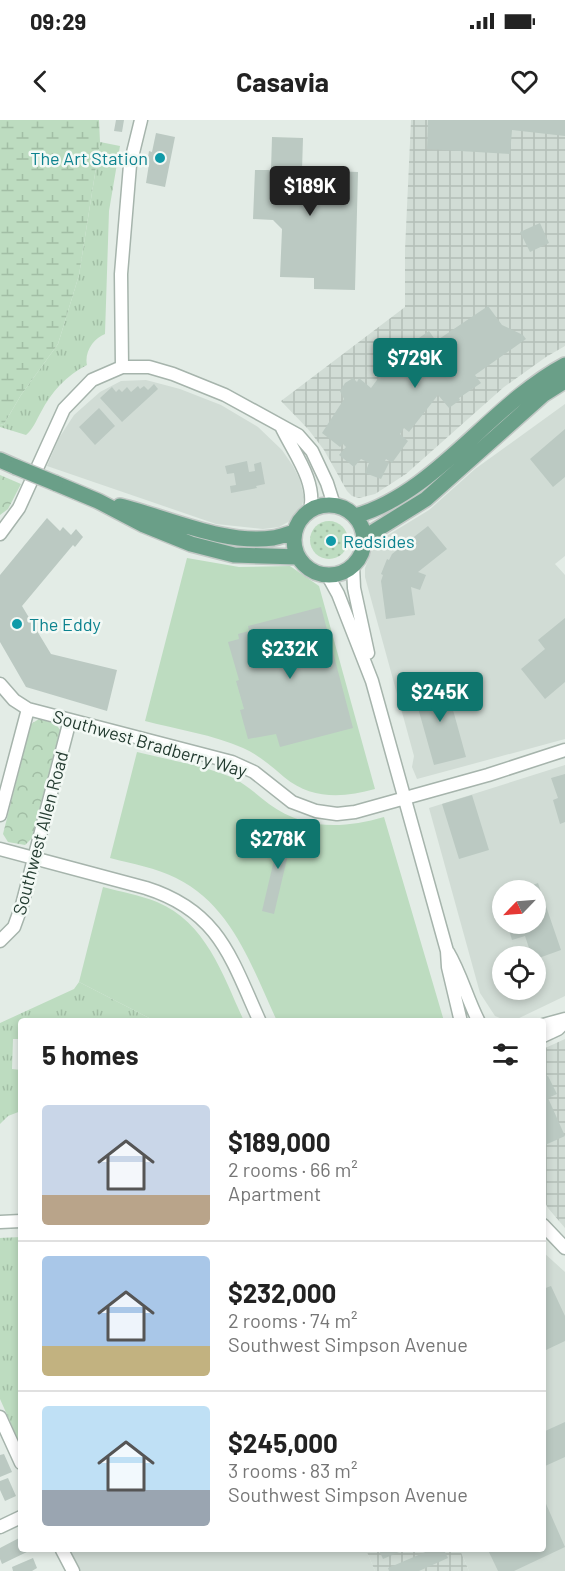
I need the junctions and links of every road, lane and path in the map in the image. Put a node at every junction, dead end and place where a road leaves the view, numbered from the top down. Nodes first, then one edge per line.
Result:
1 (141, 120) edge
2 (565, 365) edge
3 (122, 367) junction
4 (565, 381) edge
5 (280, 426) junction
6 (0, 460) edge
7 (98, 501) junction
8 (334, 505) junction
9 (310, 510) junction
10 (355, 516) junction
11 (295, 532) junction
12 (0, 534) edge
13 (364, 540) junction
14 (298, 557) junction
15 (353, 566) junction
16 (328, 576) junction
17 (372, 681) junction
18 (0, 684) edge
19 (28, 709) junction
20 (70, 720) junction
21 (565, 750) edge
22 (404, 798) junction
23 (0, 815) edge
24 (0, 849) edge
25 (34, 858) junction
26 (0, 941) edge
27 (447, 951) junction
28 (258, 1018) edge
29 (460, 1018) edge
30 (477, 1018) edge
31 (565, 1020) edge
32 (546, 1024) edge
33 (546, 1035) edge
34 (18, 1221) edge
35 (0, 1222) edge
36 (546, 1228) edge
37 (565, 1248) edge
38 (0, 1417) edge
39 (18, 1456) edge
40 (18, 1518) edge
41 (0, 1527) edge
42 (63, 1552) edge
43 (73, 1571) edge

1 - 3 street
2 - 10 main road
3 - 5 street
3 - 12 street
4 - 13 main road
5 - 8 street
5 - 9 street
6 - 7 main road, bridge
7 - 11 main road
7 - 14 main road
8 - 9 main road
8 - 10 main road
9 - 11 main road
10 - 13 main road
11 - 14 main road
13 - 15 main road
14 - 16 main road
15 - 16 main road
15 - 17 street
16 - 17 street
17 - 22 street
18 - 19 street, Southwest Bradberry Way
19 - 20 street, Southwest Bradberry Way
19 - 23 street
20 - 22 street, Southwest Bradberry Way
20 - 25 street, Southwest Allen Road
21 - 22 street, Southwest Bradberry Way
22 - 27 street
24 - 25 street
25 - 26 street, Southwest Allen Road
25 - 28 street
27 - 29 street
27 - 30 street
31 - 32 street
31 - 33 street
34 - 35 street
36 - 37 street
38 - 39 street
40 - 41 street
42 - 43 street

